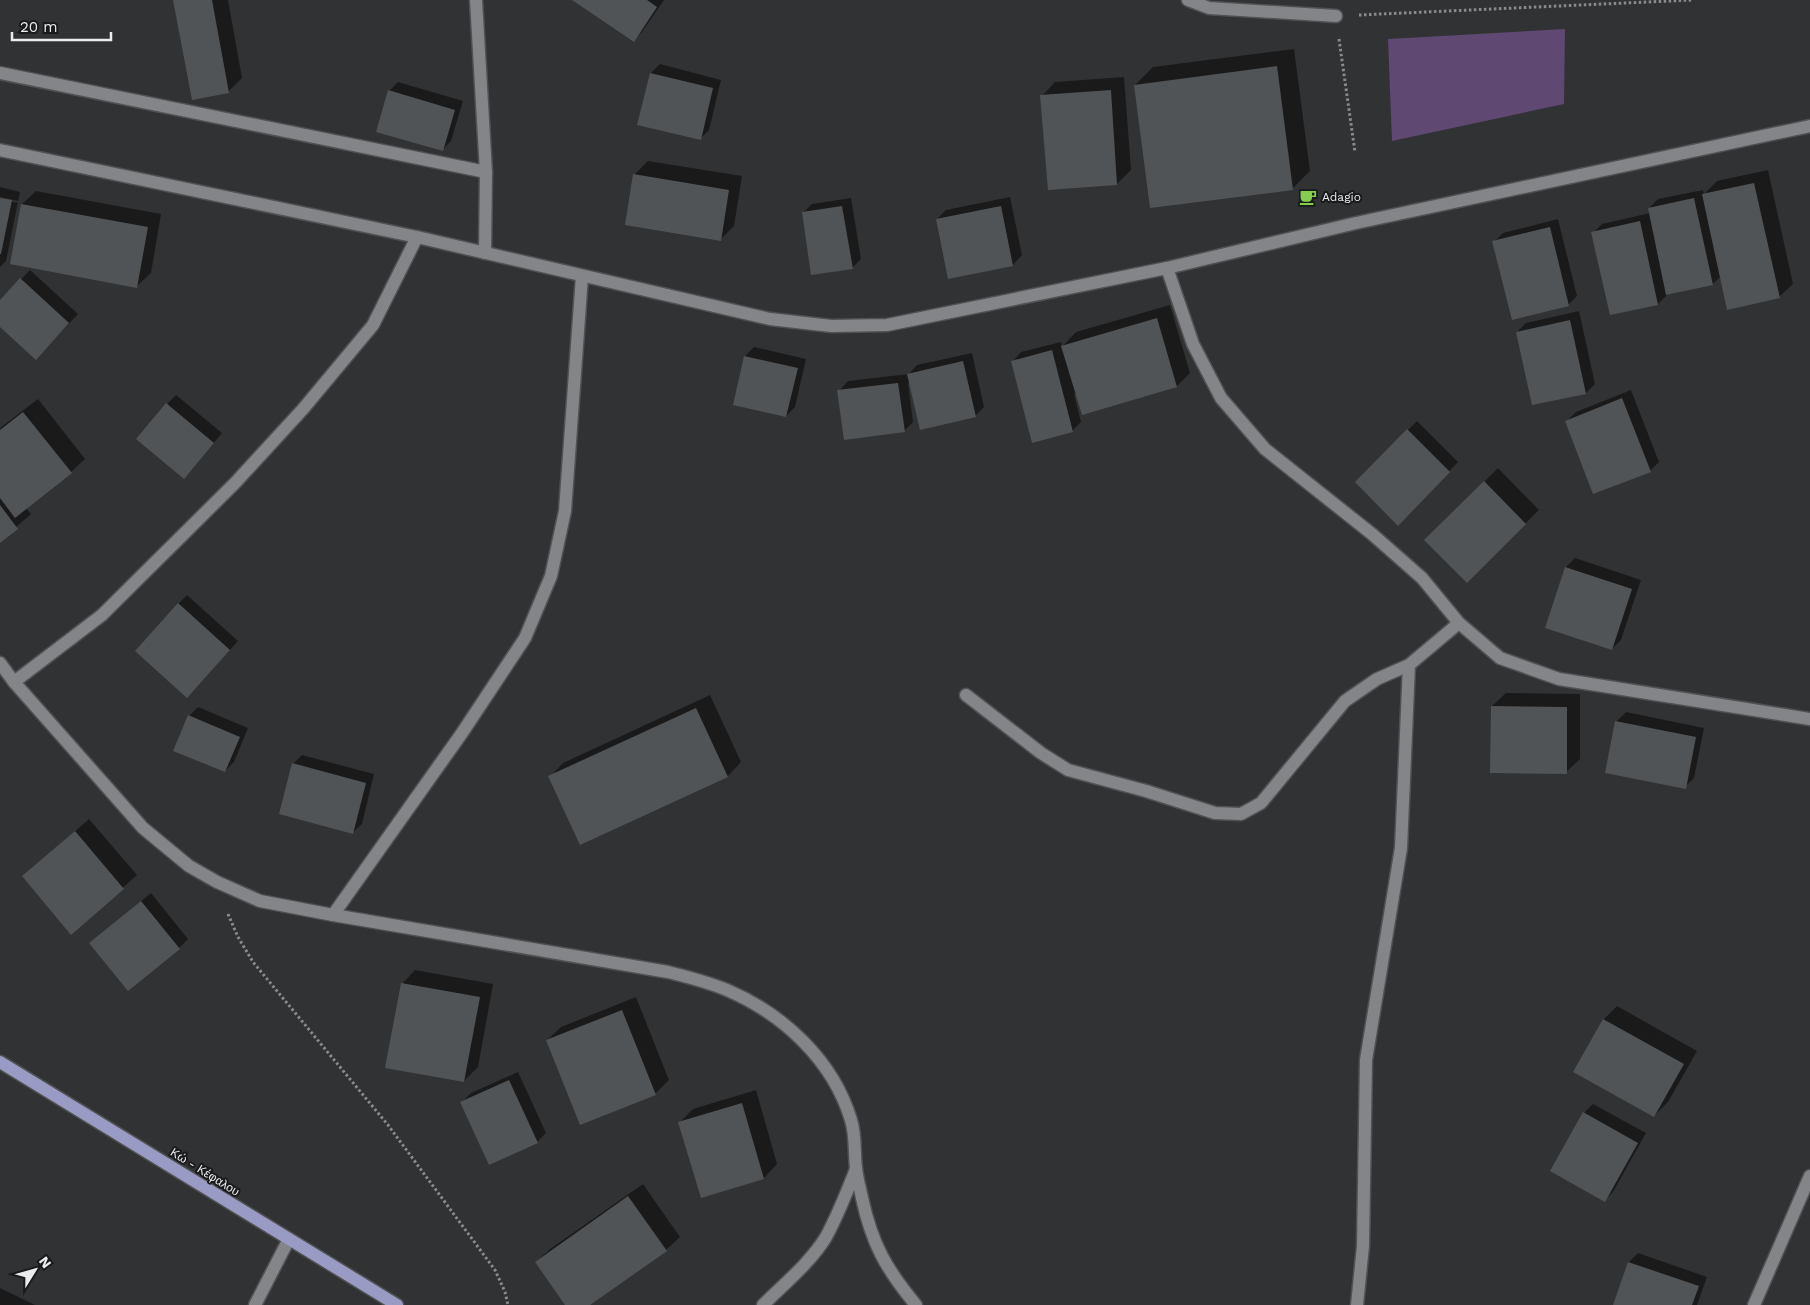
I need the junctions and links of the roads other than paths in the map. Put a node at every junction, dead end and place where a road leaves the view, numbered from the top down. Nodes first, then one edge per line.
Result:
1 (476, 0) edge
2 (1188, 0) edge
3 (1336, 16) road end
4 (0, 73) edge
5 (1810, 126) edge
6 (0, 150) edge
7 (486, 172) junction
8 (417, 237) junction
9 (485, 253) junction
10 (1167, 268) junction
11 (582, 276) junction
12 (1460, 622) junction
13 (0, 664) edge
14 (1409, 665) junction
15 (14, 682) junction
16 (966, 695) dead end
17 (1810, 719) edge
18 (333, 915) junction
19 (0, 1062) edge
20 (856, 1169) junction
21 (1810, 1176) edge
22 (289, 1239) junction
23 (254, 1305) edge
24 (397, 1305) edge
25 (762, 1305) edge
26 (916, 1305) edge
27 (1357, 1305) edge
28 (1754, 1305) edge

1 - 7 street
2 - 3 street
4 - 7 street
5 - 10 street
6 - 8 street
7 - 9 street
8 - 9 street
8 - 15 street
9 - 11 street
10 - 11 street
10 - 12 street
11 - 18 street
12 - 14 street
12 - 17 street
13 - 15 street
14 - 16 street
14 - 27 street
15 - 18 street
18 - 20 street
19 - 22 main road, Κώ - Κέφαλου
20 - 25 street
20 - 26 street
21 - 28 street
22 - 23 street
22 - 24 main road, Κώ - Κέφαλου

